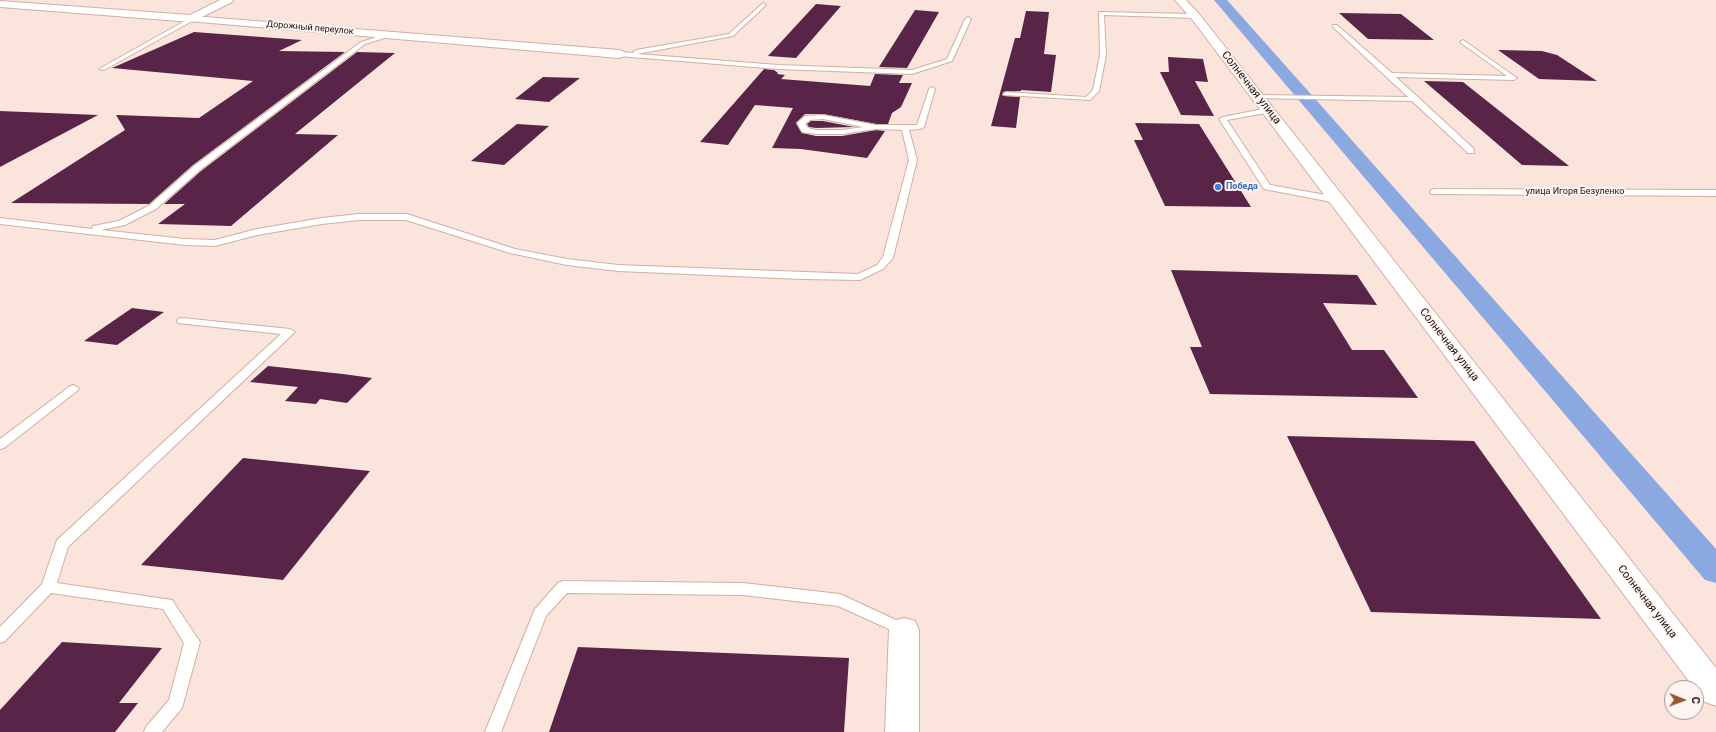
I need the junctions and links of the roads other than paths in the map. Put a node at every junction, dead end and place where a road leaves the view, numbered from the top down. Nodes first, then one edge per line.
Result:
1 (228, 0) edge
2 (1180, 0) edge
3 (0, 4) edge
4 (763, 5) dead end
5 (1195, 16) junction
6 (192, 19) junction
7 (968, 19) dead end
8 (1335, 26) dead end
9 (389, 35) junction
10 (1463, 42) dead end
11 (619, 54) junction
12 (102, 69) dead end
13 (1390, 75) junction
14 (932, 89) dead end
15 (1006, 94) dead end
16 (1414, 100) junction
17 (1266, 102) junction
18 (876, 127) junction
19 (905, 127) junction
20 (1471, 151) dead end
21 (1434, 192) dead end
22 (1716, 193) edge
23 (1337, 200) junction
24 (0, 221) edge
25 (86, 230) junction
26 (182, 321) dead end
27 (73, 389) dead end
28 (0, 445) edge
29 (48, 587) junction
30 (904, 630) joint
31 (0, 637) edge
32 (1716, 692) edge
33 (152, 732) edge
34 (493, 732) edge
35 (902, 732) edge

1 - 6 main road
2 - 5 main road, Солнечная улица
3 - 6 main road, Дорожный переулок
4 - 11 lane
5 - 15 lane
5 - 17 main road, Солнечная улица
6 - 9 main road, Дорожный переулок
6 - 12 lane
7 - 11 lane
8 - 13 lane
9 - 11 main road, Дорожный переулок
9 - 25 lane
10 - 13 lane
13 - 16 lane
14 - 19 lane
16 - 17 lane
16 - 20 lane
17 - 23 main road, Солнечная улица
17 - 23 lane
18 - 18 lane
18 - 19 lane
19 - 25 lane
21 - 22 lane, улица Игоря Безуленко
23 - 32 main road, Солнечная улица
24 - 25 lane
26 - 29 lane
27 - 28 lane
29 - 31 lane
29 - 33 lane
30 - 34 lane
30 - 35 main road

